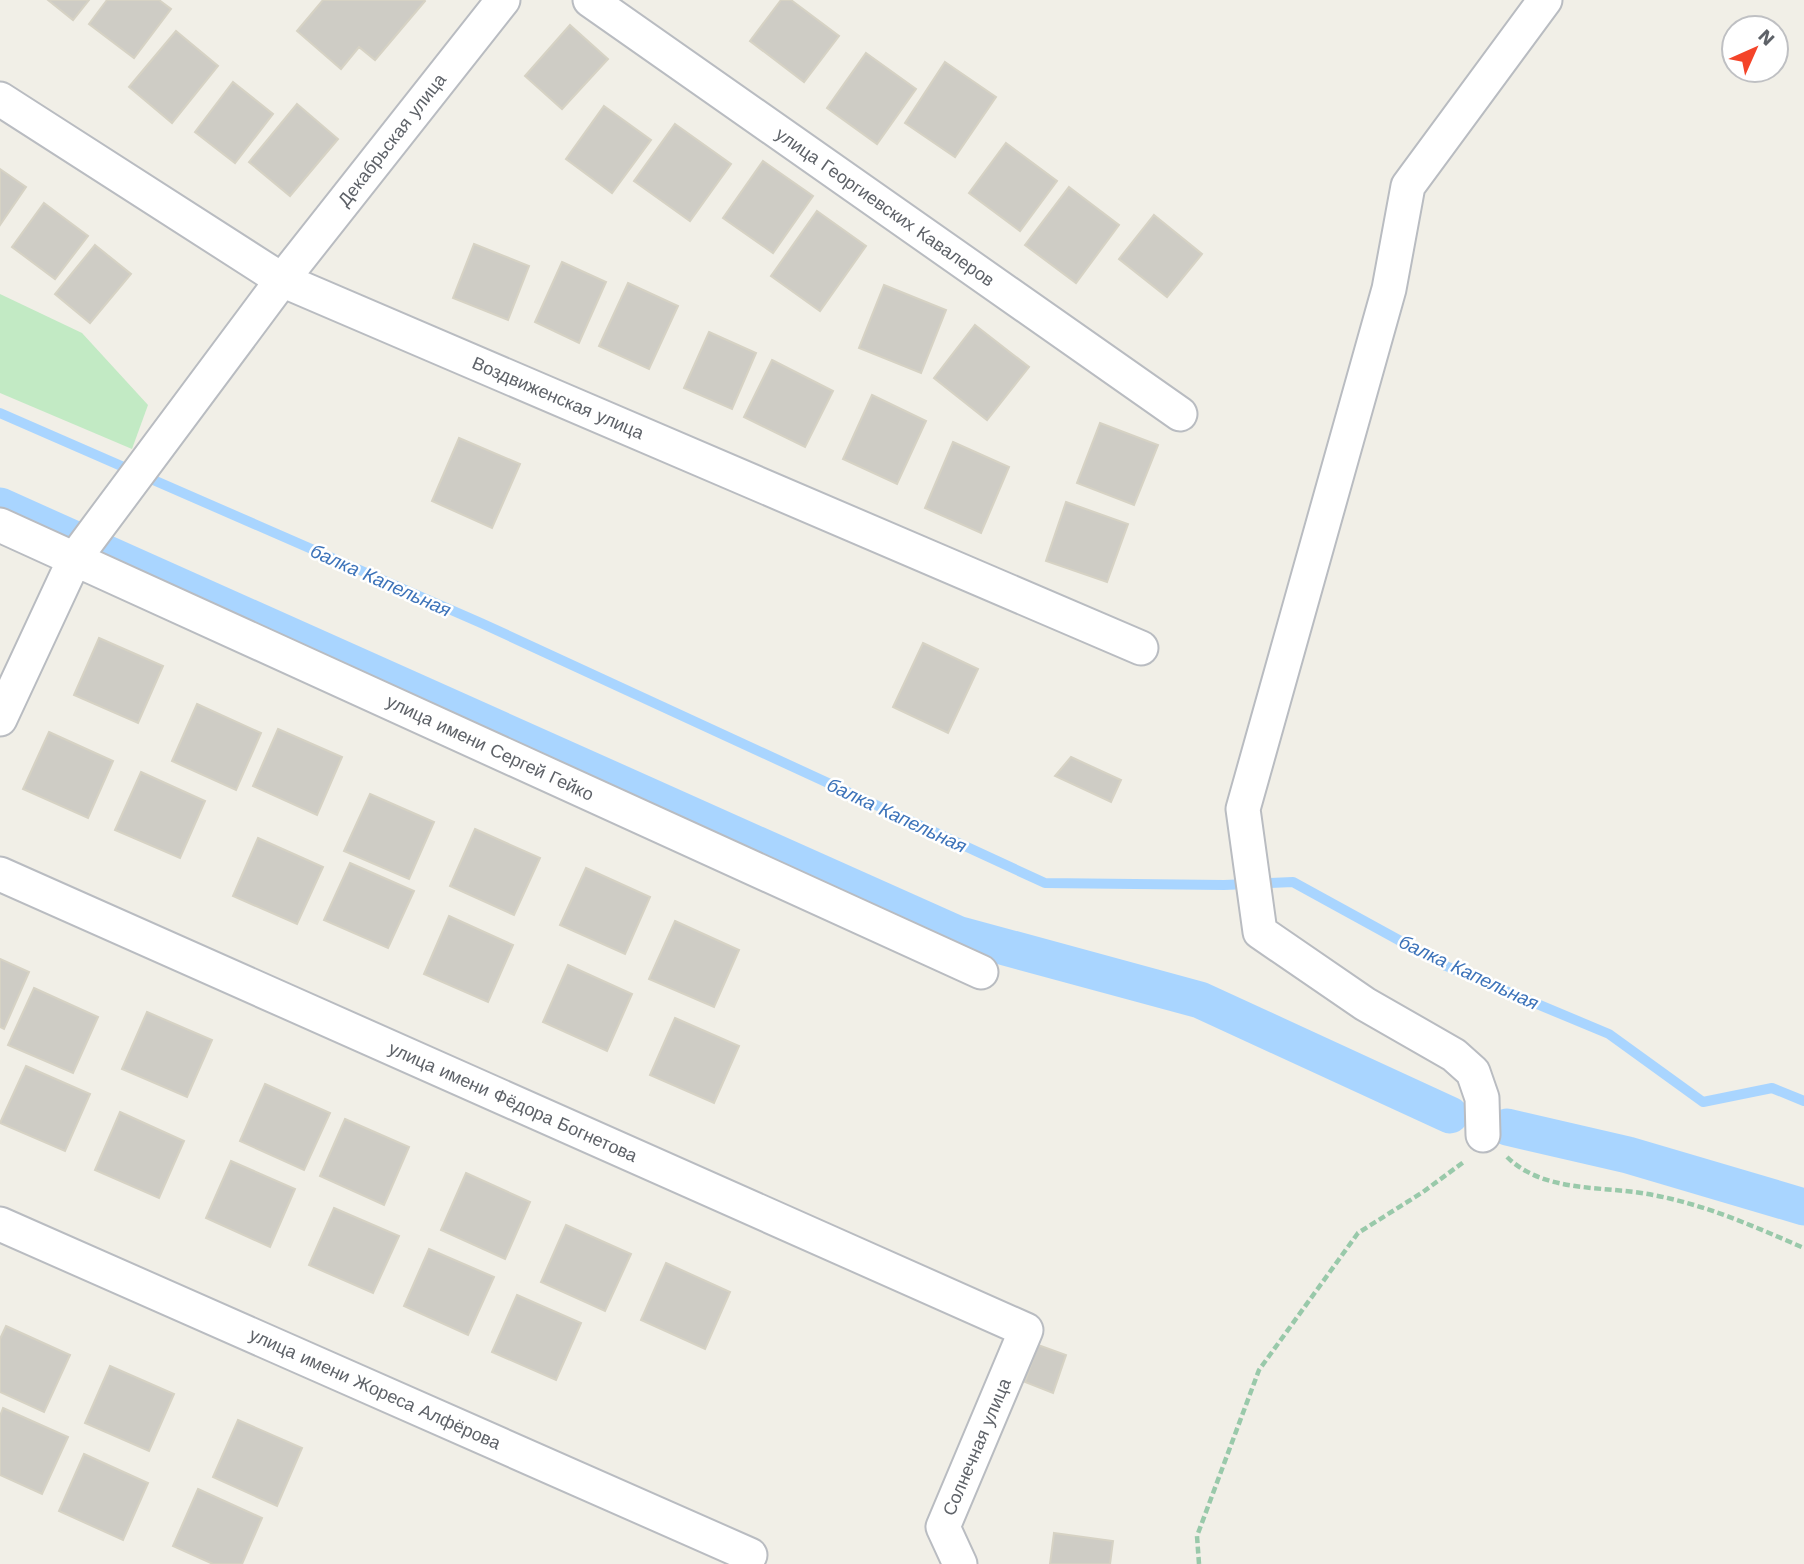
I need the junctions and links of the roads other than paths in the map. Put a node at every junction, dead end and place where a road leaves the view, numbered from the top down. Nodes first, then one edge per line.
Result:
1 (503, 0) edge
2 (590, 0) edge
3 (1545, 0) edge
4 (0, 99) edge
5 (282, 280) junction
6 (1180, 414) dead end
7 (0, 525) edge
8 (75, 558) junction
9 (1141, 648) dead end
10 (0, 719) edge
11 (0, 874) edge
12 (981, 972) dead end
13 (1483, 1135) road end
14 (0, 1224) edge
15 (1026, 1330) joint
16 (750, 1555) dead end
17 (960, 1564) edge

1 - 5 street, Декабрьская улица
2 - 6 street, улица Георгиевских Кавалеров
3 - 13 street
4 - 5 street, Воздвиженская улица
5 - 8 street, Декабрьская улица
5 - 9 street, Воздвиженская улица
7 - 8 street, улица имени Сергей Гейко
8 - 10 street
8 - 12 street, улица имени Сергей Гейко
11 - 15 street, улица имени Фёдора Богнетова
14 - 16 street, улица имени Жореса Алфёрова
15 - 17 street, Солнечная улица

